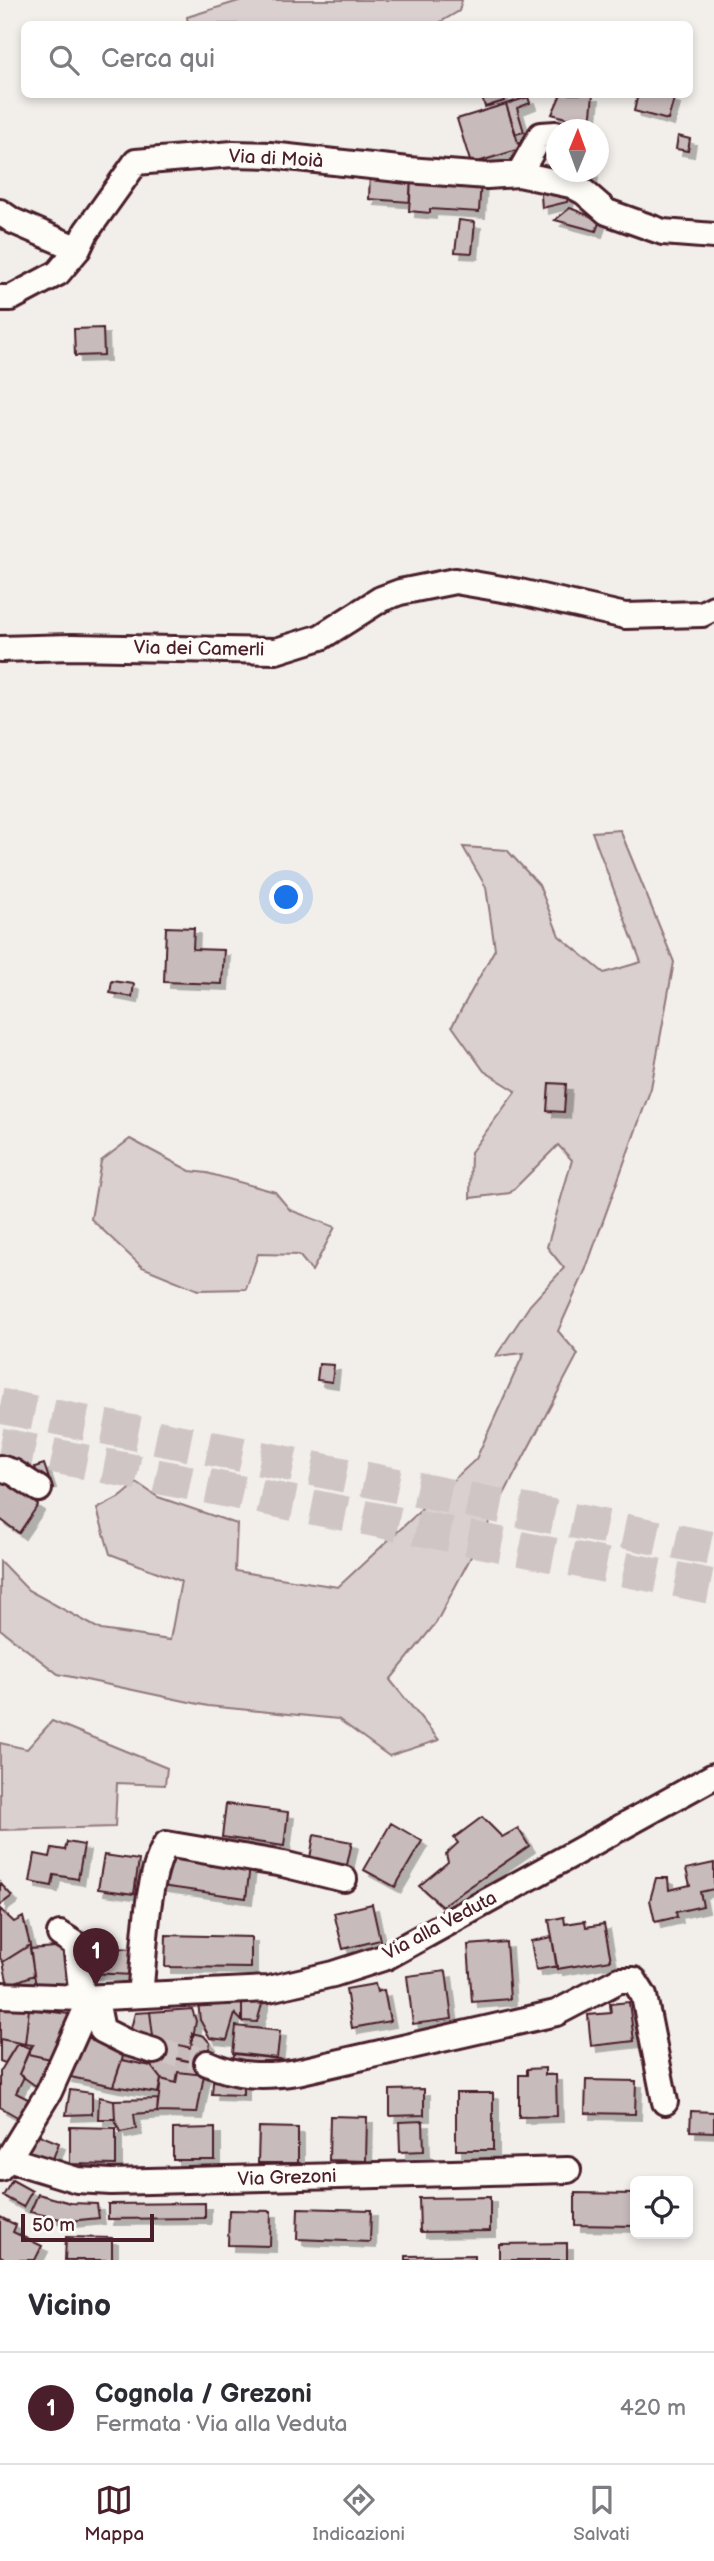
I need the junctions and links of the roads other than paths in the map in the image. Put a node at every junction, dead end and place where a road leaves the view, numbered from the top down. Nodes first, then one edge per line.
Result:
1 (546, 135) edge
2 (519, 174) junction
3 (0, 212) edge
4 (714, 236) edge
5 (78, 249) junction
6 (0, 298) edge
7 (714, 608) edge
8 (0, 649) edge
9 (0, 1468) edge
10 (39, 1489) dead end
11 (714, 1776) edge
12 (344, 1879) dead end
13 (60, 1934) dead end
14 (0, 1995) edge
15 (140, 1995) junction
16 (86, 1998) junction
17 (153, 2051) tunnel mouth
18 (207, 2063) tunnel mouth
19 (665, 2102) dead end
20 (4, 2164) edge
21 (568, 2170) dead end

1 - 2 street
2 - 4 street, Via di Moià
2 - 5 street, Via di Moià
3 - 5 street
5 - 6 street
7 - 8 street, Via dei Camerli
9 - 10 street
11 - 15 street, Via alla Veduta
12 - 15 street
13 - 16 street
14 - 16 street, Via alla Veduta
15 - 16 street, Via alla Veduta
16 - 17 street
16 - 20 street, Via Grezoni
18 - 19 street
20 - 21 street, Via Grezoni

